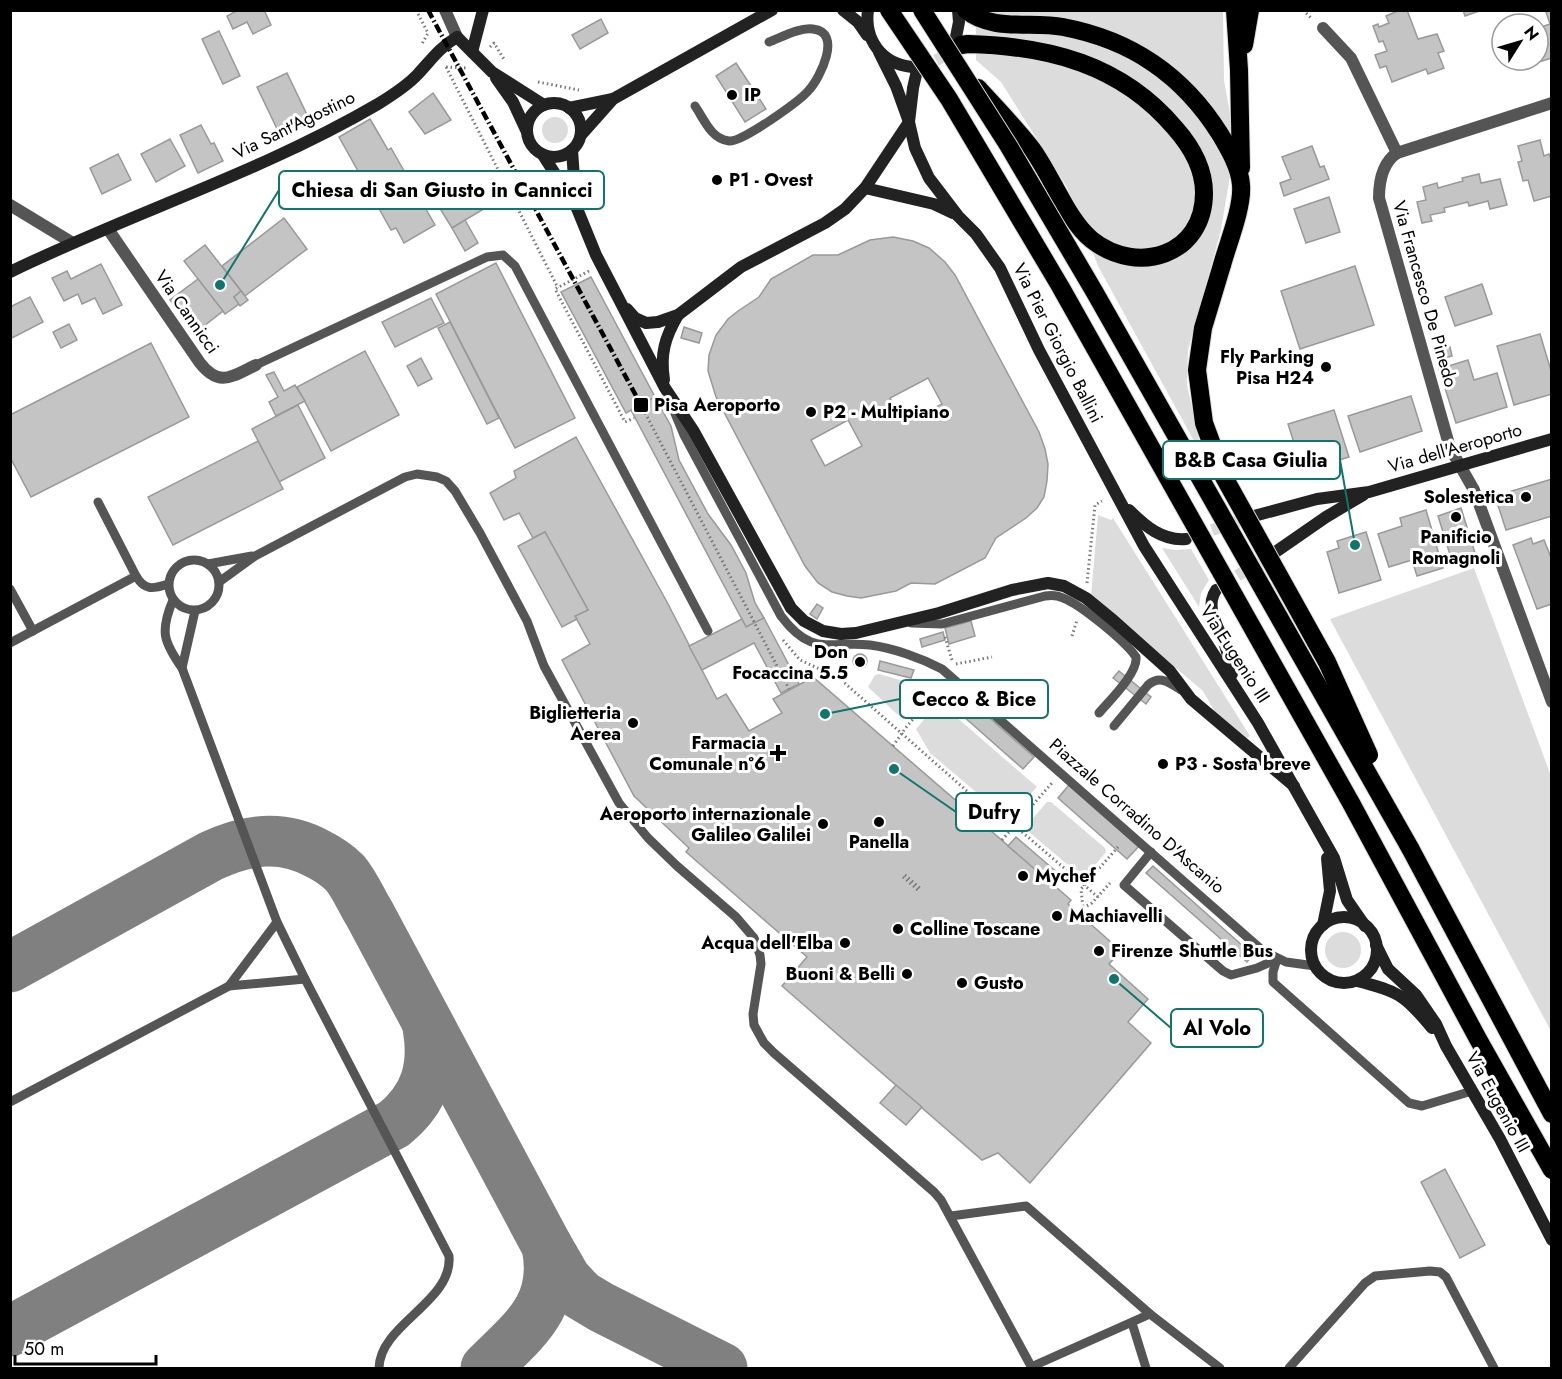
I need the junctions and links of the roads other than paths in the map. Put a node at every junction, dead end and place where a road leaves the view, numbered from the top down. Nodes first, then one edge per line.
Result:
1 (444, 10) edge
2 (483, 10) edge
3 (772, 10) edge
4 (843, 10) edge
5 (868, 10) edge
6 (889, 10) edge
7 (922, 10) edge
8 (958, 10) edge
9 (966, 10) edge
10 (1234, 10) edge
11 (1251, 10) edge
12 (1323, 28) dead end
13 (457, 37) junction
14 (871, 40) junction
15 (770, 42) dead end
16 (957, 48) junction
17 (879, 52) junction
18 (475, 55) junction
19 (1239, 70) junction
20 (492, 72) junction
21 (613, 99) junction
22 (1551, 103) edge
23 (544, 105) junction
24 (695, 106) dead end
25 (569, 108) junction
26 (909, 122) junction
27 (527, 132) junction
28 (581, 135) junction
29 (572, 150) junction
30 (1397, 153) junction
31 (543, 155) junction
32 (1241, 185) junction
33 (865, 188) junction
34 (10, 205) edge
35 (576, 206) junction
36 (958, 216) junction
37 (108, 229) junction
38 (71, 242) junction
39 (10, 272) edge
40 (618, 299) junction
41 (678, 315) junction
42 (256, 365) joint
43 (665, 388) junction
44 (1551, 439) edge
45 (1459, 465) junction
46 (1369, 492) junction
47 (1113, 498) junction
48 (98, 502) dead end
49 (1254, 516) tunnel mouth
50 (1186, 539) tunnel mouth
51 (1274, 553) tunnel mouth
52 (255, 556) junction
53 (208, 564) junction
54 (136, 576) junction
55 (219, 582) junction
56 (168, 584) junction
57 (10, 589) edge
58 (1216, 590) dead end
59 (173, 600) junction
60 (1084, 603) junction
61 (195, 610) junction
62 (786, 612) junction
63 (33, 631) junction
64 (708, 631) dead end
65 (10, 643) edge
66 (182, 668) junction
67 (1546, 673) edge
68 (1234, 684) junction
69 (1187, 695) junction
70 (1551, 702) edge
71 (1099, 713) dead end
72 (1114, 726) dead end
73 (1294, 786) junction
74 (1323, 836) junction
75 (1410, 848) junction
76 (1151, 852) junction
77 (278, 922) junction
78 (1323, 925) junction
79 (1365, 926) junction
80 (1376, 945) junction
81 (1277, 959) junction
82 (1315, 966) junction
83 (305, 980) junction
84 (1357, 981) junction
85 (229, 986) junction
86 (1446, 1046) junction
87 (1472, 1091) junction
88 (10, 1102) edge
89 (1551, 1114) edge
90 (1551, 1170) edge
91 (951, 1216) junction
92 (1551, 1240) edge
93 (1150, 1314) junction
94 (1132, 1323) junction
95 (380, 1368) edge
96 (1032, 1368) edge
97 (1146, 1368) edge
98 (1220, 1368) edge
99 (1288, 1368) edge
100 (1494, 1368) edge

1 - 13 street
2 - 18 street
3 - 21 street
4 - 14 street, Via Pier Giorgio Ballini
5 - 14 street
6 - 90 highway, bridge
7 - 16 highway, bridge
8 - 16 street
9 - 32 highway
10 - 19 highway
11 - 19 highway
12 - 30 street
13 - 18 street
13 - 37 street, Via Sant'Agostino
14 - 17 street, Via Pier Giorgio Ballini
15 - 24 lane
16 - 16 highway, bridge
16 - 75 highway, bridge
17 - 26 street, Via Pier Giorgio Ballini
17 - 26 street, Via Pier Giorgio Ballini
18 - 20 street
19 - 32 highway
20 - 23 street
20 - 27 street
21 - 25 street
21 - 28 street
22 - 30 street
23 - 25 street
23 - 27 street
25 - 28 street
26 - 33 street, Via Pier Giorgio Ballini
26 - 36 street, Via Pier Giorgio Ballini
27 - 31 street
28 - 29 street
29 - 31 street
29 - 35 street
30 - 45 street, Via Francesco De Pinedo
31 - 35 street
32 - 75 highway, bridge
33 - 36 street, Via Pier Giorgio Ballini
33 - 41 street, Via Pier Giorgio Ballini
34 - 38 street
35 - 40 street
36 - 47 street, Via Pier Giorgio Ballini
37 - 38 street, Via Sant'Agostino
37 - 42 street, Via Cannicci
38 - 39 street, Via Sant'Agostino
40 - 41 street, Via Pier Giorgio Ballini
40 - 43 street, Via Pier Giorgio Ballini
41 - 43 street, Via Pier Giorgio Ballini
42 - 64 lane
43 - 62 street, Via Pier Giorgio Ballini
44 - 45 street, Via dell'Aeroporto
45 - 46 street, Via dell'Aeroporto
45 - 67 street, Via Francesco De Pinedo
46 - 49 street, Via dell'Aeroporto
46 - 51 street, Via dell'Aeroporto
47 - 50 street
47 - 68 street, Via Eugenio III
48 - 54 lane
52 - 53 lane
52 - 55 lane
52 - 91 lane
53 - 55 lane
53 - 56 lane
54 - 56 lane
54 - 63 lane
55 - 61 lane
56 - 59 lane
57 - 63 lane
58 - 68 street
59 - 61 lane
59 - 66 lane
60 - 62 street
60 - 69 street
60 - 71 lane
61 - 66 lane
62 - 76 lane, Piazzale Corradino D'Ascanio
63 - 65 lane
66 - 77 lane
67 - 70 street, Via Francesco De Pinedo
68 - 73 street, Via Eugenio III
69 - 72 lane
69 - 73 street
73 - 74 street, Via Eugenio III
74 - 78 street, Via Eugenio III
74 - 79 street, Via Eugenio III
75 - 89 highway
76 - 81 lane, Piazzale Corradino D'Ascanio
76 - 81 lane
77 - 83 lane
77 - 85 lane
78 - 79 street
78 - 82 street
79 - 80 street
80 - 84 street
80 - 86 street, Via Eugenio III
81 - 82 lane, Piazzale Corradino D'Ascanio
81 - 87 lane
82 - 84 street
83 - 85 lane
83 - 95 lane
84 - 86 street, Via Eugenio III
85 - 88 lane
86 - 87 street, Via Eugenio III
87 - 92 street, Via Eugenio III
91 - 93 lane
91 - 96 lane
93 - 94 lane
93 - 98 lane
94 - 96 lane
94 - 97 lane
99 - 100 lane

